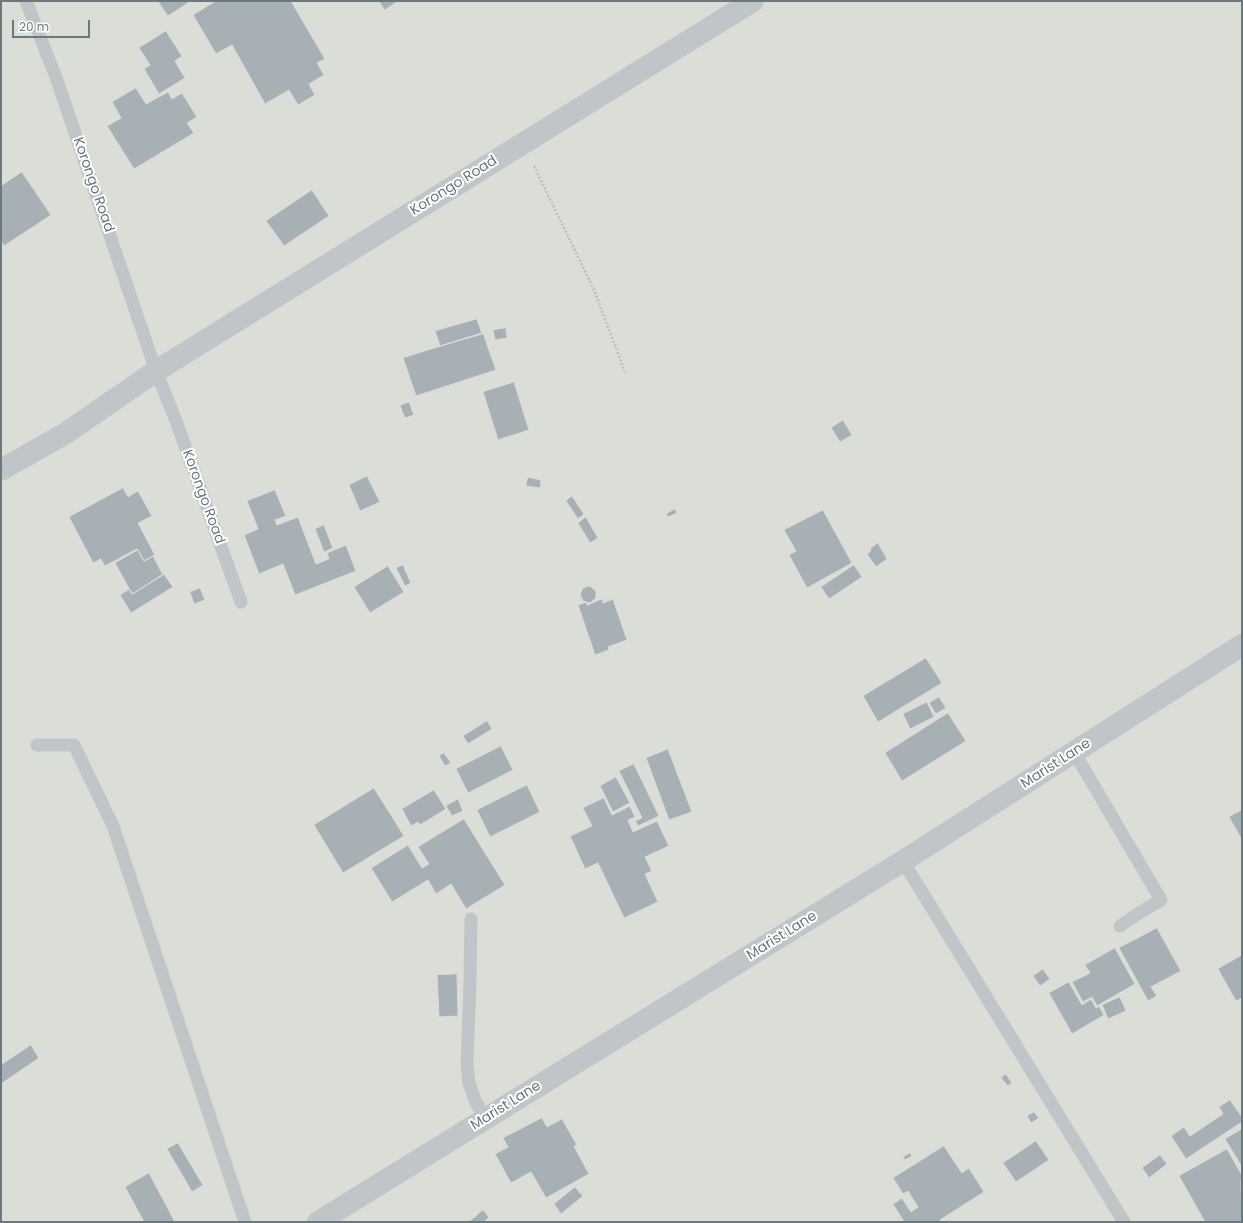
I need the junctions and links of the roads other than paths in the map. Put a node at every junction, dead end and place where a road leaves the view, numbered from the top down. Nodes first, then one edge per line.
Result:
1 (26, 1) edge
2 (753, 1) edge
3 (156, 371) junction
4 (1, 470) edge
5 (241, 602) dead end
6 (1242, 645) edge
7 (37, 745) dead end
8 (1074, 752) junction
9 (903, 861) junction
10 (471, 919) dead end
11 (1120, 926) dead end
12 (485, 1119) junction
13 (245, 1222) edge
14 (318, 1222) edge
15 (1124, 1222) edge

1 - 3 lane, Korongo Road
2 - 3 street, Korongo Road
3 - 4 street, Korongo Road
3 - 5 lane, Korongo Road
6 - 8 street, Marist Lane
7 - 13 lane
8 - 9 street, Marist Lane
8 - 11 lane
9 - 12 street, Marist Lane
9 - 15 lane
10 - 12 lane
12 - 14 street, Marist Lane

